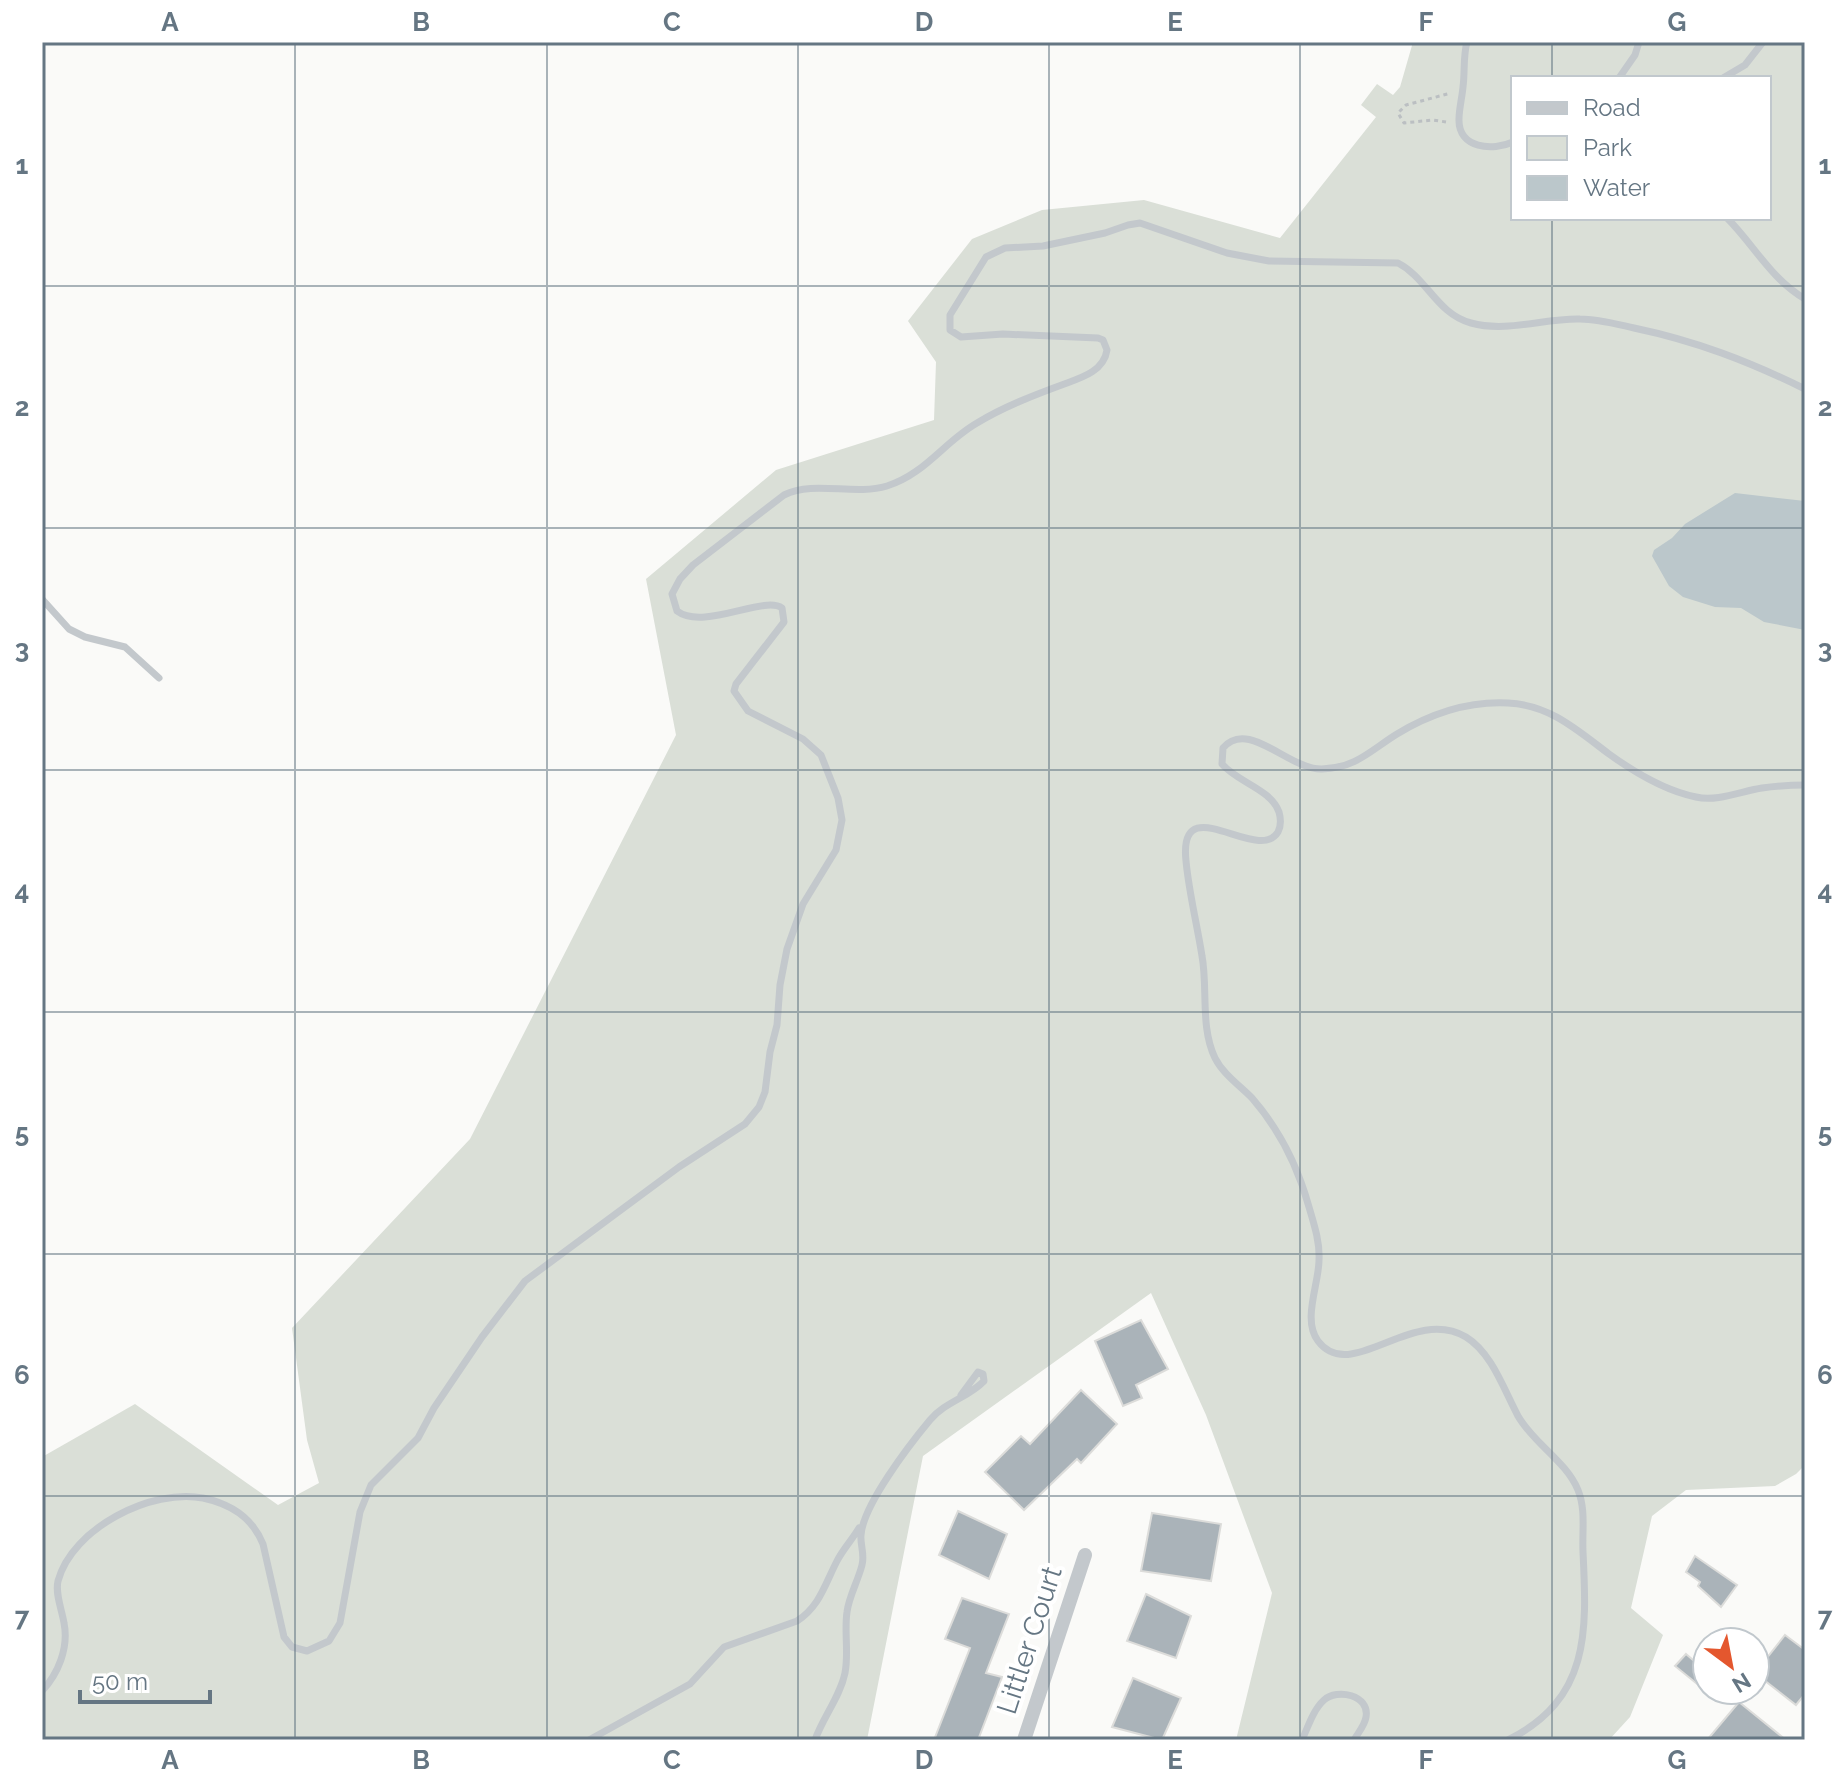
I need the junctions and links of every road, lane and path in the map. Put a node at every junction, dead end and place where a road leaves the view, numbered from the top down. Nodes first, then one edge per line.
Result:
1 (1467, 42) edge
2 (1639, 42) edge
3 (1763, 42) edge
4 (1620, 76) edge
5 (1726, 76) edge
6 (1463, 87) junction
7 (1460, 128) junction
8 (1511, 143) edge
9 (1729, 220) edge
10 (1805, 299) edge
11 (1805, 389) edge
12 (42, 599) edge
13 (159, 678) dead end
14 (1805, 785) edge
15 (961, 1395) dead end
16 (865, 1520) junction
17 (1085, 1555) dead end
18 (42, 1691) edge
19 (589, 1740) edge
20 (815, 1740) edge
21 (1024, 1740) edge
22 (1302, 1740) edge
23 (1354, 1740) edge
24 (1508, 1740) edge

1 - 6 lane
2 - 4 lane
3 - 5 lane
6 - 7 lane
6 - 7 path
7 - 8 lane
9 - 10 lane
11 - 18 lane
12 - 13 lane
14 - 24 lane
15 - 16 lane
16 - 19 lane
16 - 20 lane
17 - 21 street, Littler Court
22 - 23 lane

